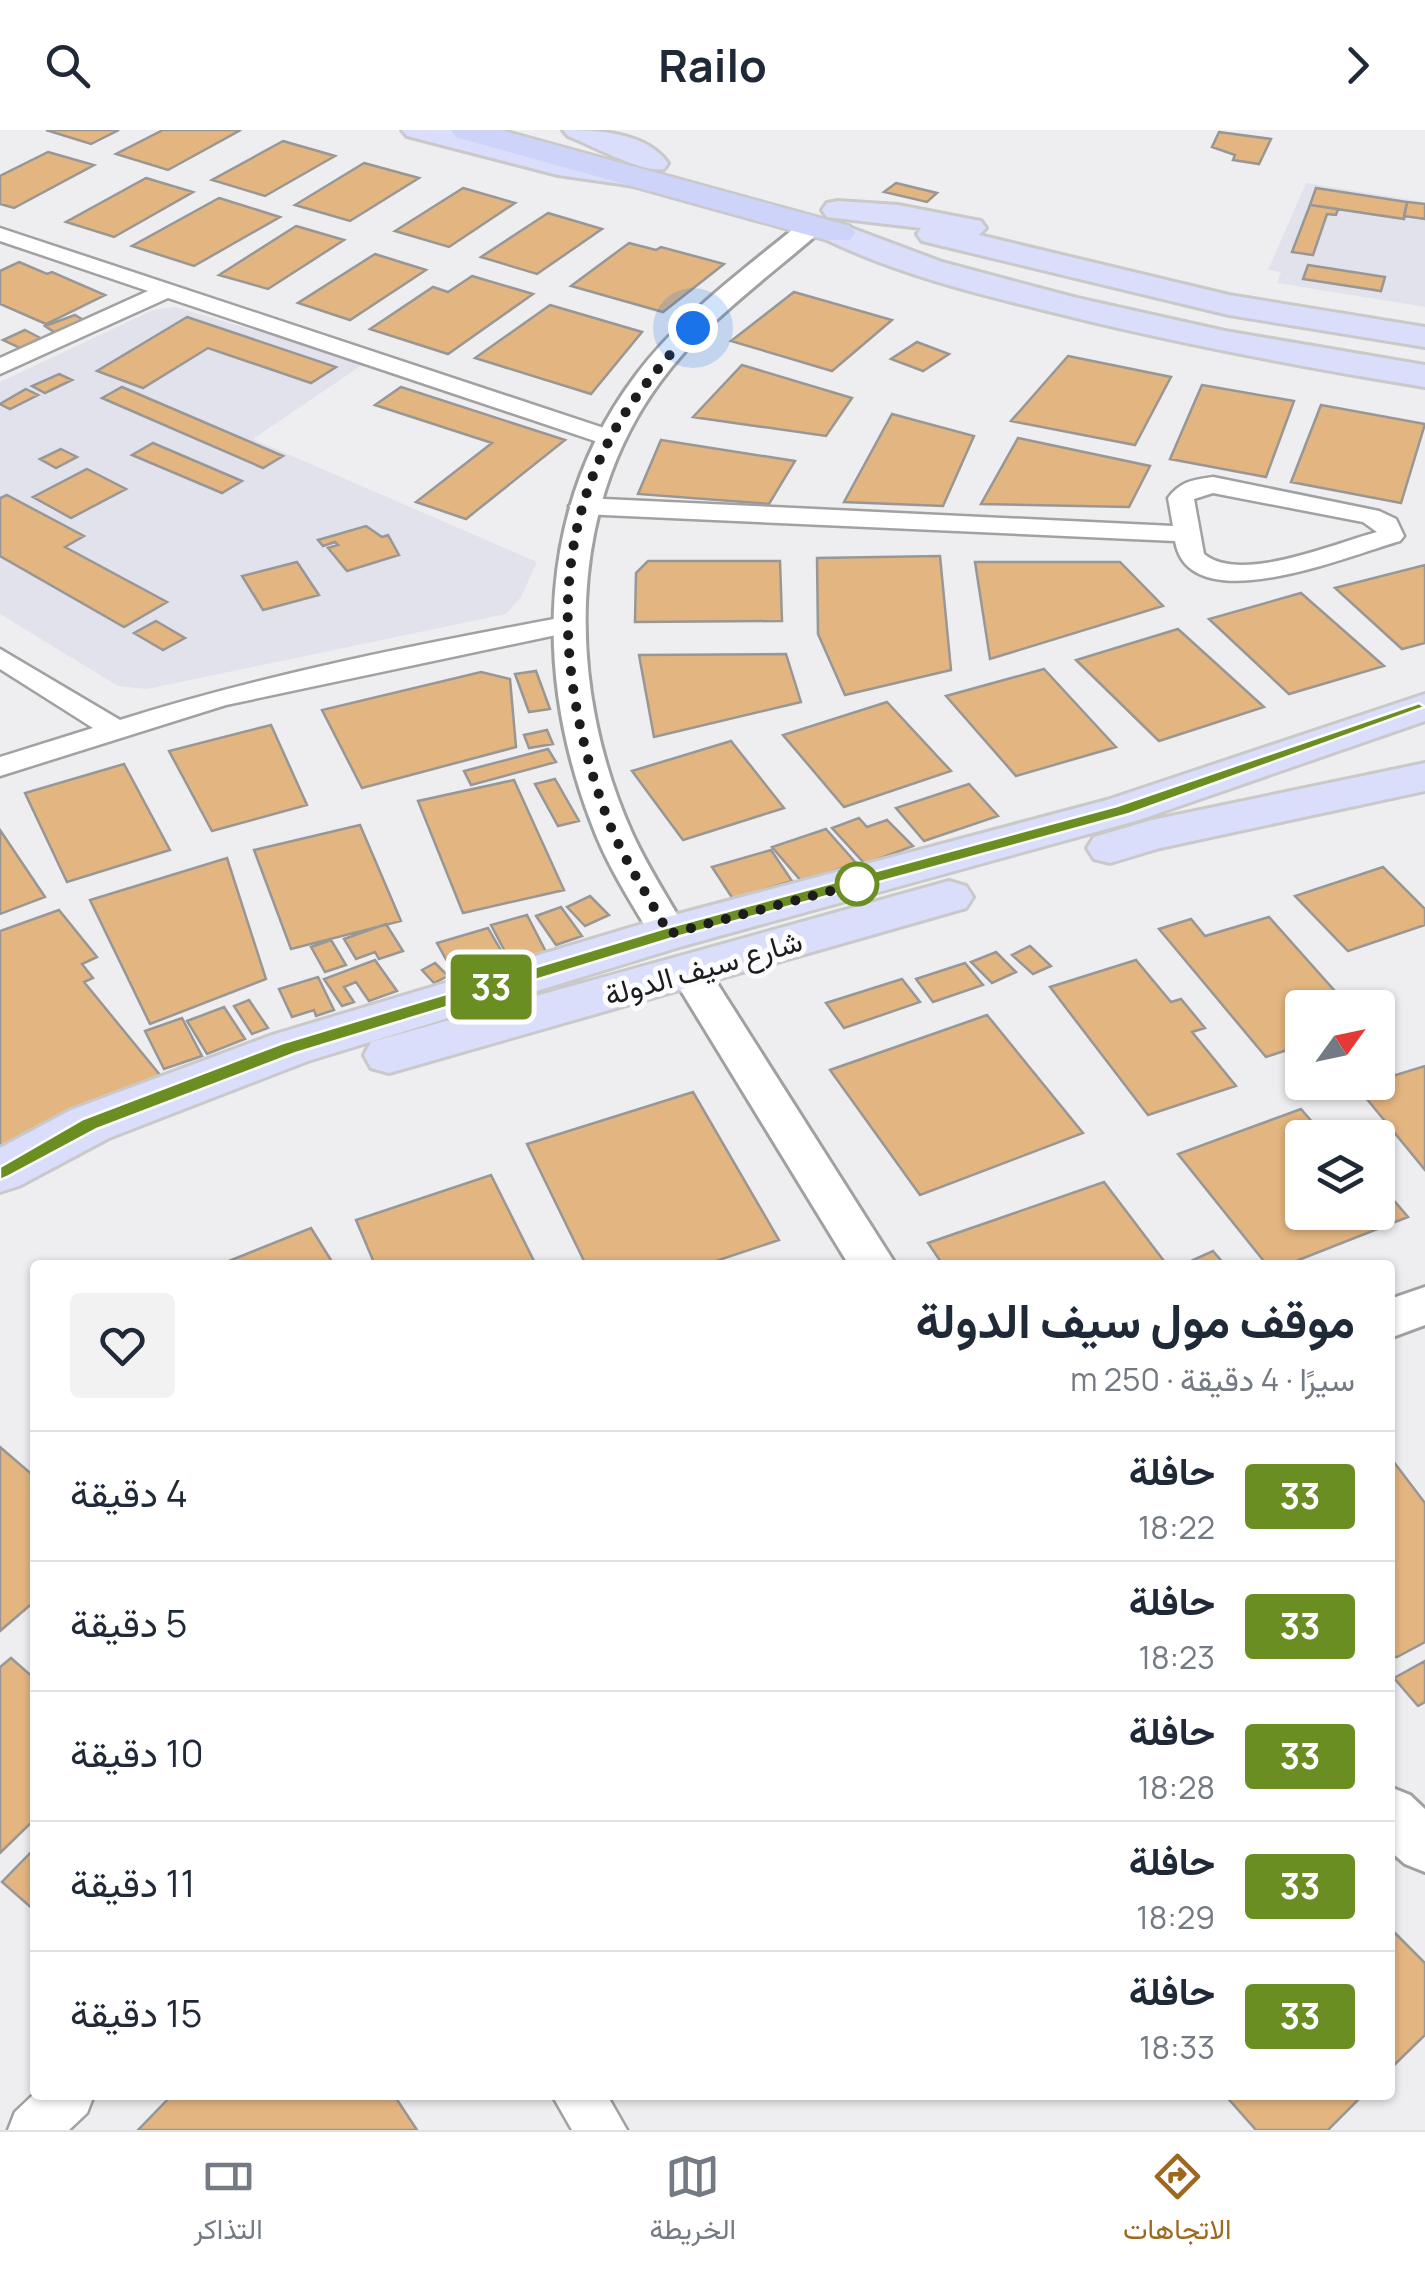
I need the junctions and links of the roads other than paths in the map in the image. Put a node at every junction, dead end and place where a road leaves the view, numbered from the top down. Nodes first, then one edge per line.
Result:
1 (417, 130) edge
2 (466, 130) edge
3 (528, 130) edge
4 (578, 130) edge
5 (644, 170) junction
6 (829, 223) junction
7 (0, 234) edge
8 (168, 290) junction
9 (1425, 323) edge
10 (1425, 337) edge
11 (1425, 353) edge
12 (0, 368) edge
13 (1425, 376) edge
14 (610, 438) junction
15 (582, 506) junction
16 (1185, 534) junction
17 (565, 625) junction
18 (0, 657) edge
19 (1425, 707) edge
20 (1425, 728) edge
21 (115, 729) junction
22 (1425, 753) edge
23 (0, 767) edge
24 (1425, 777) edge
25 (1138, 822) junction
26 (679, 952) junction
27 (0, 1172) edge
28 (0, 1212) edge
29 (869, 1260) edge
30 (1425, 1305) edge
31 (1395, 1317) edge
32 (1395, 1818) edge
33 (1425, 1844) edge
34 (64, 2100) edge
35 (581, 2100) edge
36 (33, 2130) edge
37 (602, 2130) edge

1 - 5 main road
2 - 5 highway
3 - 5 highway
4 - 5 main road
5 - 6 highway
6 - 9 main road
6 - 10 main road
6 - 11 main road
6 - 13 main road
6 - 14 street
7 - 8 street
8 - 12 street
8 - 14 street
14 - 15 street
15 - 16 street
15 - 17 street
16 - 16 street
17 - 21 street
17 - 26 street
18 - 21 street
19 - 25 main road, شارع سيف الدولة
20 - 25 main road
21 - 23 street
22 - 25 main road
24 - 25 main road, شارع سيف الدولة
25 - 26 main road, شارع سيف الدولة
26 - 27 main road, شارع سيف الدولة
26 - 28 main road, شارع سيف الدولة
26 - 29 street
30 - 31 street
32 - 33 street
34 - 36 street
35 - 37 street

